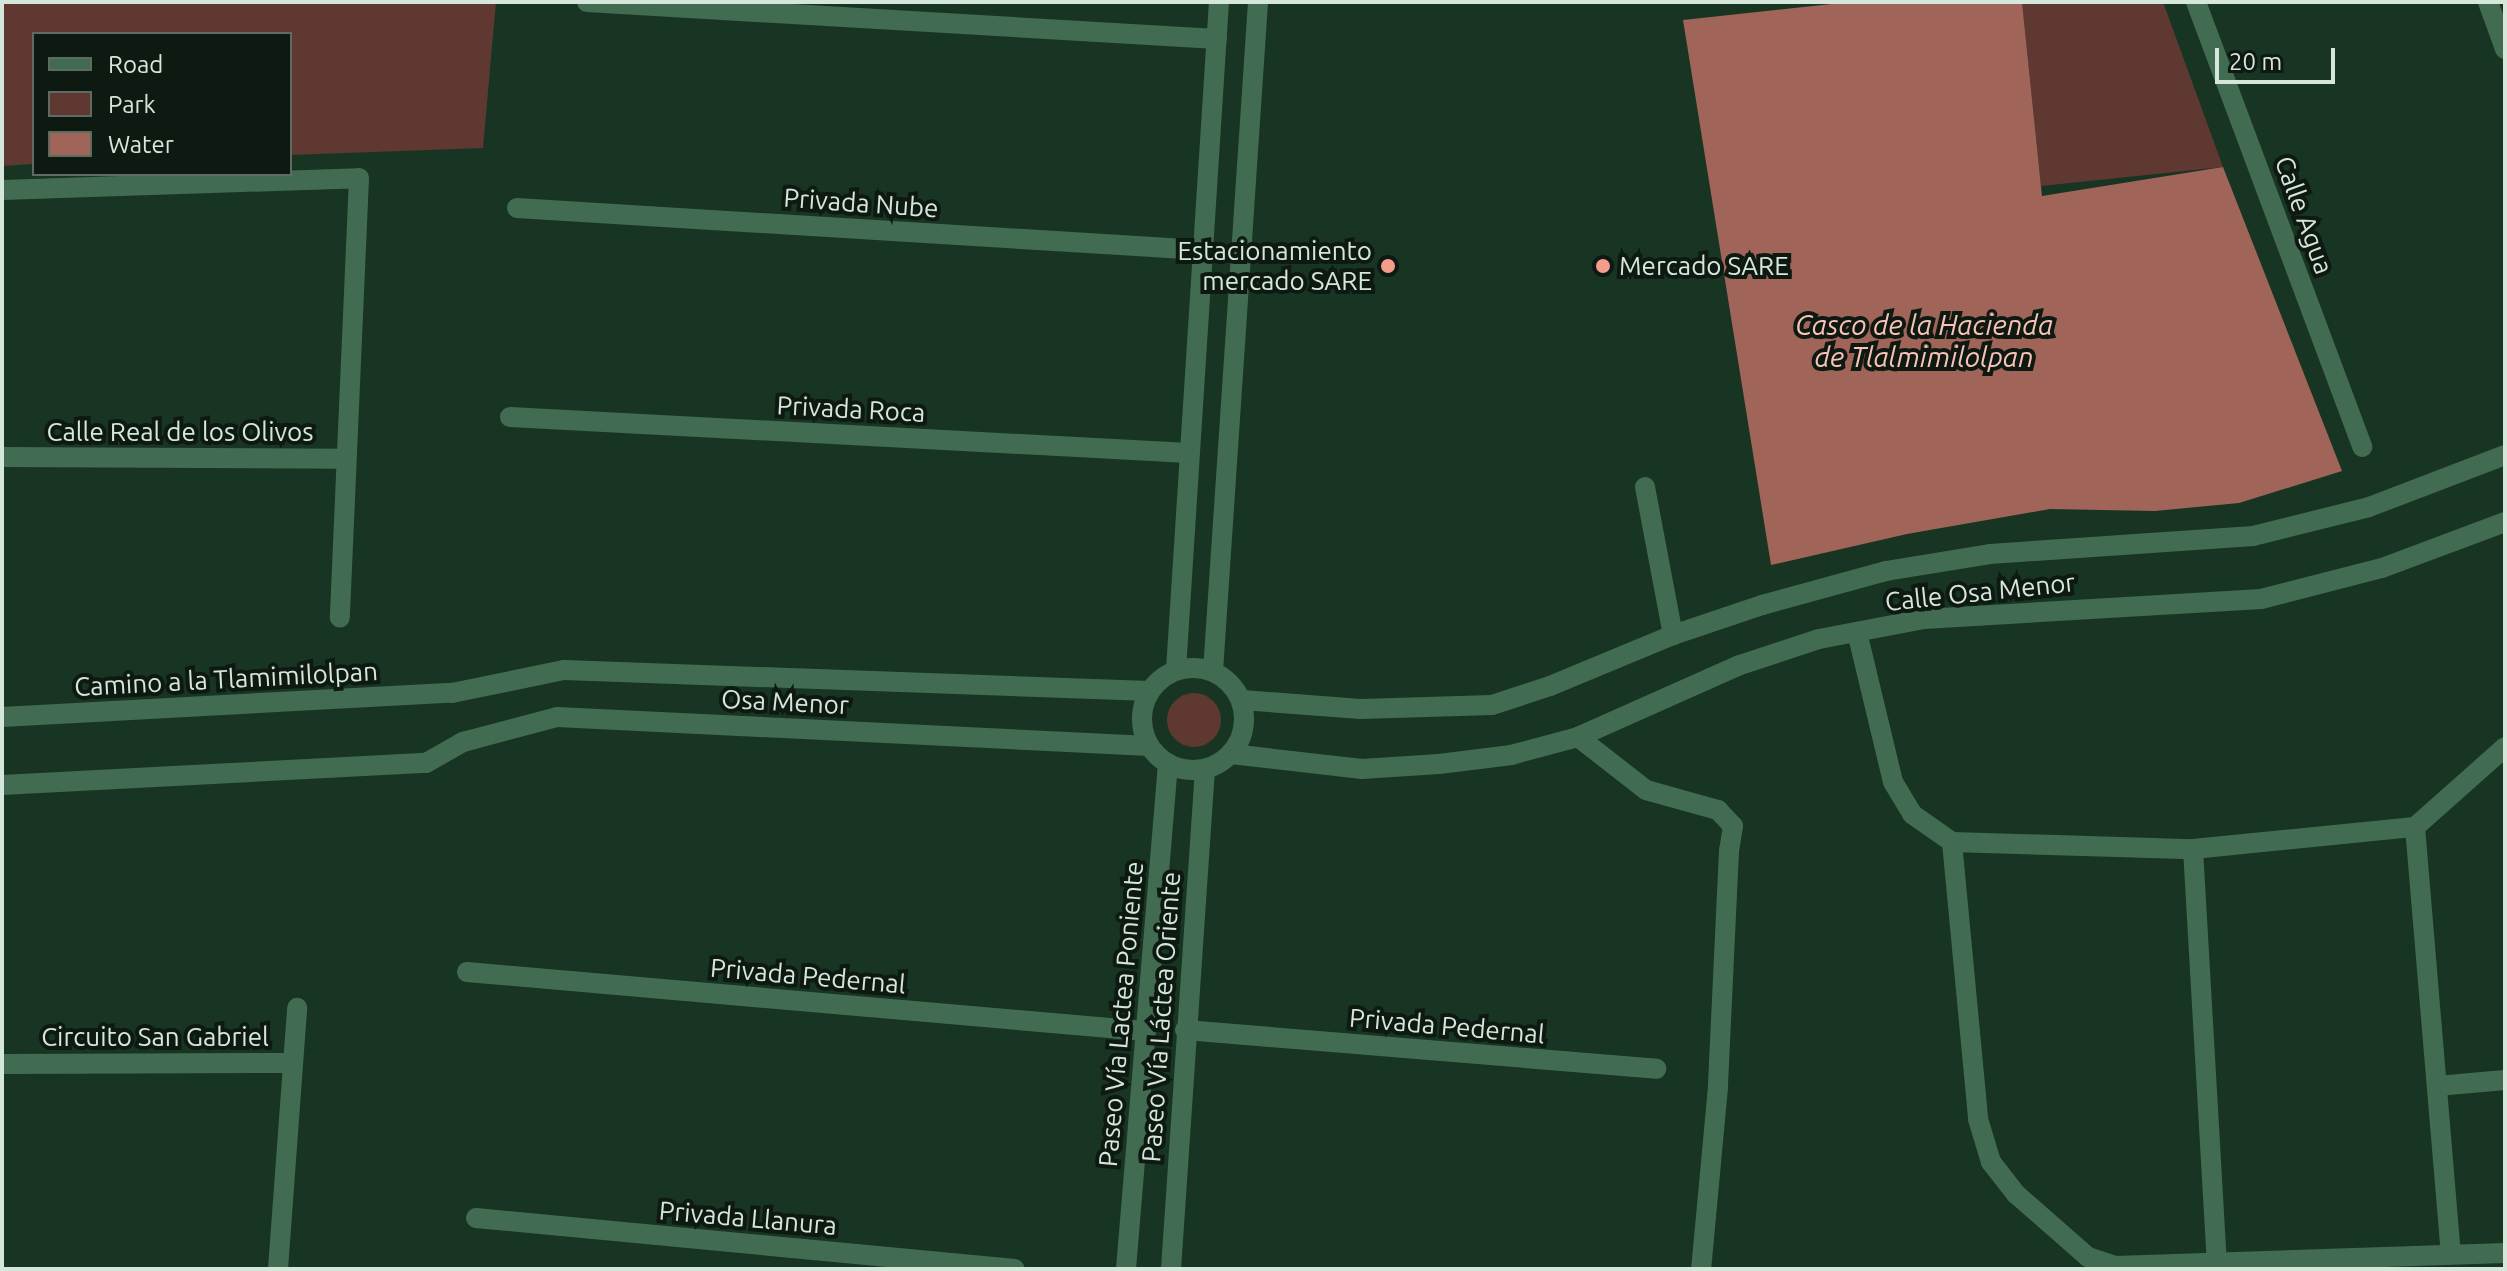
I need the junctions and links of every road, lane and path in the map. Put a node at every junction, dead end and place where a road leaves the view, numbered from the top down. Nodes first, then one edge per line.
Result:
1 (587, 2) edge
2 (1219, 2) edge
3 (1258, 2) edge
4 (2196, 2) edge
5 (2488, 2) edge
6 (1217, 39) junction
7 (2505, 49) edge
8 (2, 190) edge
9 (517, 208) dead end
10 (1201, 250) junction
11 (510, 417) dead end
12 (2362, 447) dead end
13 (1189, 453) junction
14 (2505, 455) edge
15 (2, 457) edge
16 (344, 459) junction
17 (1645, 487) dead end
18 (2505, 522) edge
19 (340, 618) dead end
20 (1857, 632) junction
21 (1673, 635) junction
22 (1176, 670) junction
23 (1213, 671) junction
24 (1150, 691) junction
25 (452, 693) joint
26 (1242, 700) junction
27 (2, 717) edge
28 (1578, 737) junction
29 (1149, 746) junction
30 (2505, 747) edge
31 (1231, 754) junction
32 (1168, 764) junction
33 (1205, 769) junction
34 (2, 785) edge
35 (2415, 827) junction
36 (1952, 842) junction
37 (2193, 849) junction
38 (467, 972) dead end
39 (297, 1008) dead end
40 (1185, 1030) junction
41 (1144, 1031) junction
42 (293, 1063) junction
43 (2, 1064) edge
44 (1656, 1069) dead end
45 (2505, 1080) edge
46 (2437, 1086) junction
47 (476, 1218) dead end
48 (2505, 1253) edge
49 (2451, 1254) junction
50 (2217, 1262) junction
51 (278, 1269) edge
52 (1015, 1269) edge
53 (1126, 1269) edge
54 (1171, 1269) edge
55 (1701, 1269) edge

1 - 6 street
2 - 6 street
3 - 23 street
4 - 12 street, Calle Agua
5 - 7 street
6 - 10 street
8 - 16 street, Calle Real de los Olivos
9 - 10 street, Privada Nube
10 - 13 street
11 - 13 street, Privada Roca
13 - 22 street
14 - 21 street, Calle Osa Menor
15 - 16 street, Calle Real de los Olivos
16 - 19 street
17 - 21 street
18 - 20 street, Calle Osa Menor
20 - 28 street, Calle Osa Menor
20 - 36 street
21 - 26 street, Calle Osa Menor
22 - 23 street
22 - 24 street
23 - 26 street
24 - 25 street, Osa Menor
24 - 29 street
25 - 27 street, Camino a la Tlamimilolpan
26 - 31 street
28 - 31 street, Calle Osa Menor
28 - 55 street
29 - 32 street
29 - 34 street, Osa Menor
30 - 35 street
31 - 33 street
32 - 33 street
32 - 41 street, Paseo Vía Lactea Poniente
33 - 40 street, Paseo Vía Láctea Oriente
35 - 37 street
35 - 46 street
36 - 37 street
36 - 50 street
37 - 50 street
38 - 41 street, Privada Pedernal
39 - 42 street
40 - 44 street, Privada Pedernal
40 - 54 street, Paseo Vía Láctea Oriente
41 - 53 street, Paseo Vía Lactea Poniente
42 - 43 street, Circuito San Gabriel
42 - 51 street, Circuito San Gabriel
45 - 46 street
46 - 49 street
47 - 52 street, Privada Llanura
48 - 49 street
49 - 50 street

